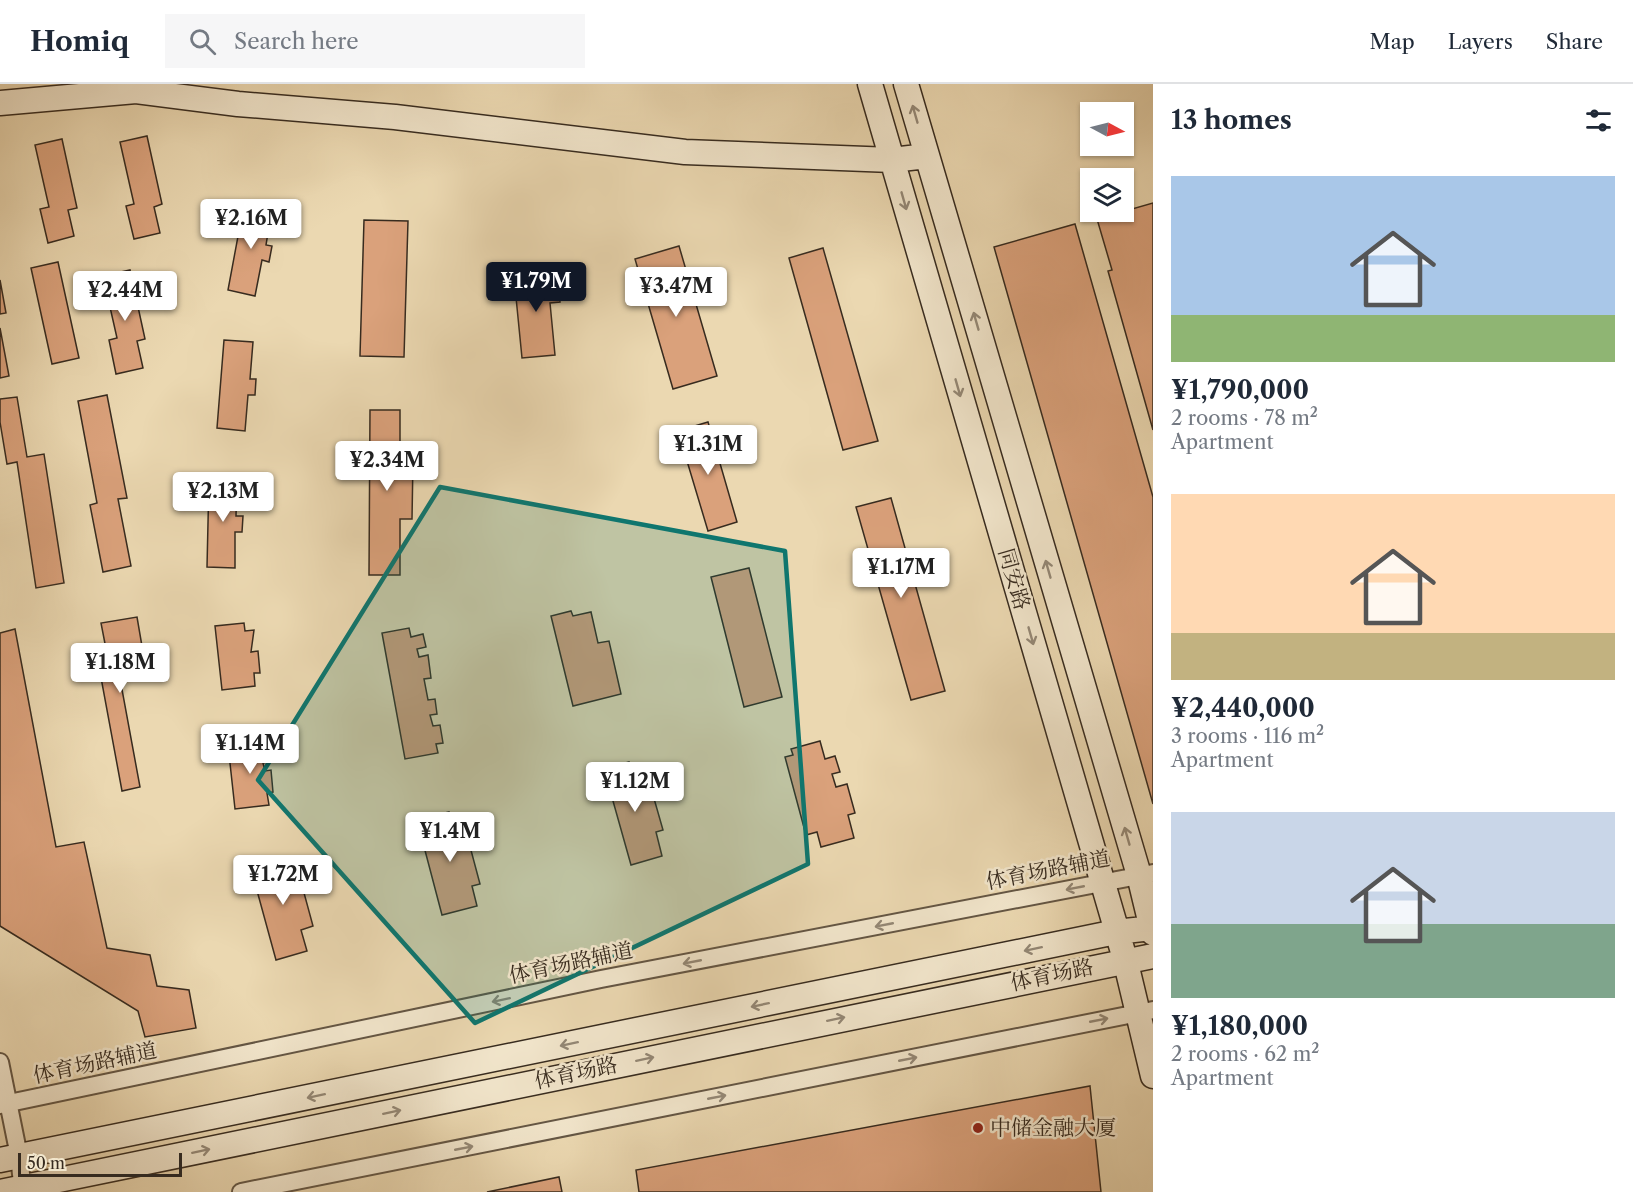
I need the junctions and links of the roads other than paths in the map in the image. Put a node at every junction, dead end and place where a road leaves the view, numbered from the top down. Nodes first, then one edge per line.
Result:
1 (870, 84) edge
2 (906, 84) edge
3 (0, 103) edge
4 (927, 156) junction
5 (892, 160) junction
6 (1146, 874) edge
7 (1102, 883) junction
8 (1153, 930) edge
9 (1116, 932) junction
10 (1153, 956) edge
11 (1125, 959) junction
12 (1145, 1011) edge
13 (0, 1062) edge
14 (1153, 1076) edge
15 (4, 1105) edge
16 (10, 1158) edge
17 (15, 1191) edge
18 (242, 1192) edge

1 - 5 street, 同安路
4 -> 2 street, 同安路
3 - 5 street
4 - 5 street
6 -> 4 street, 同安路
5 -> 7 street, 同安路
6 - 7 street, 体育场路辅道
6 - 8 street, 同安路
7 - 9 street, 同安路
7 -> 15 street, 体育场路辅道
8 - 9 street, 体育场路
9 - 11 street, 同安路
9 -> 16 street, 体育场路
10 - 11 street, 体育场路
11 - 12 street, 同安路
17 -> 11 street, 体育场路
12 - 14 street, 同安路
18 -> 12 street
13 - 15 street
15 - 16 street
16 - 17 street

